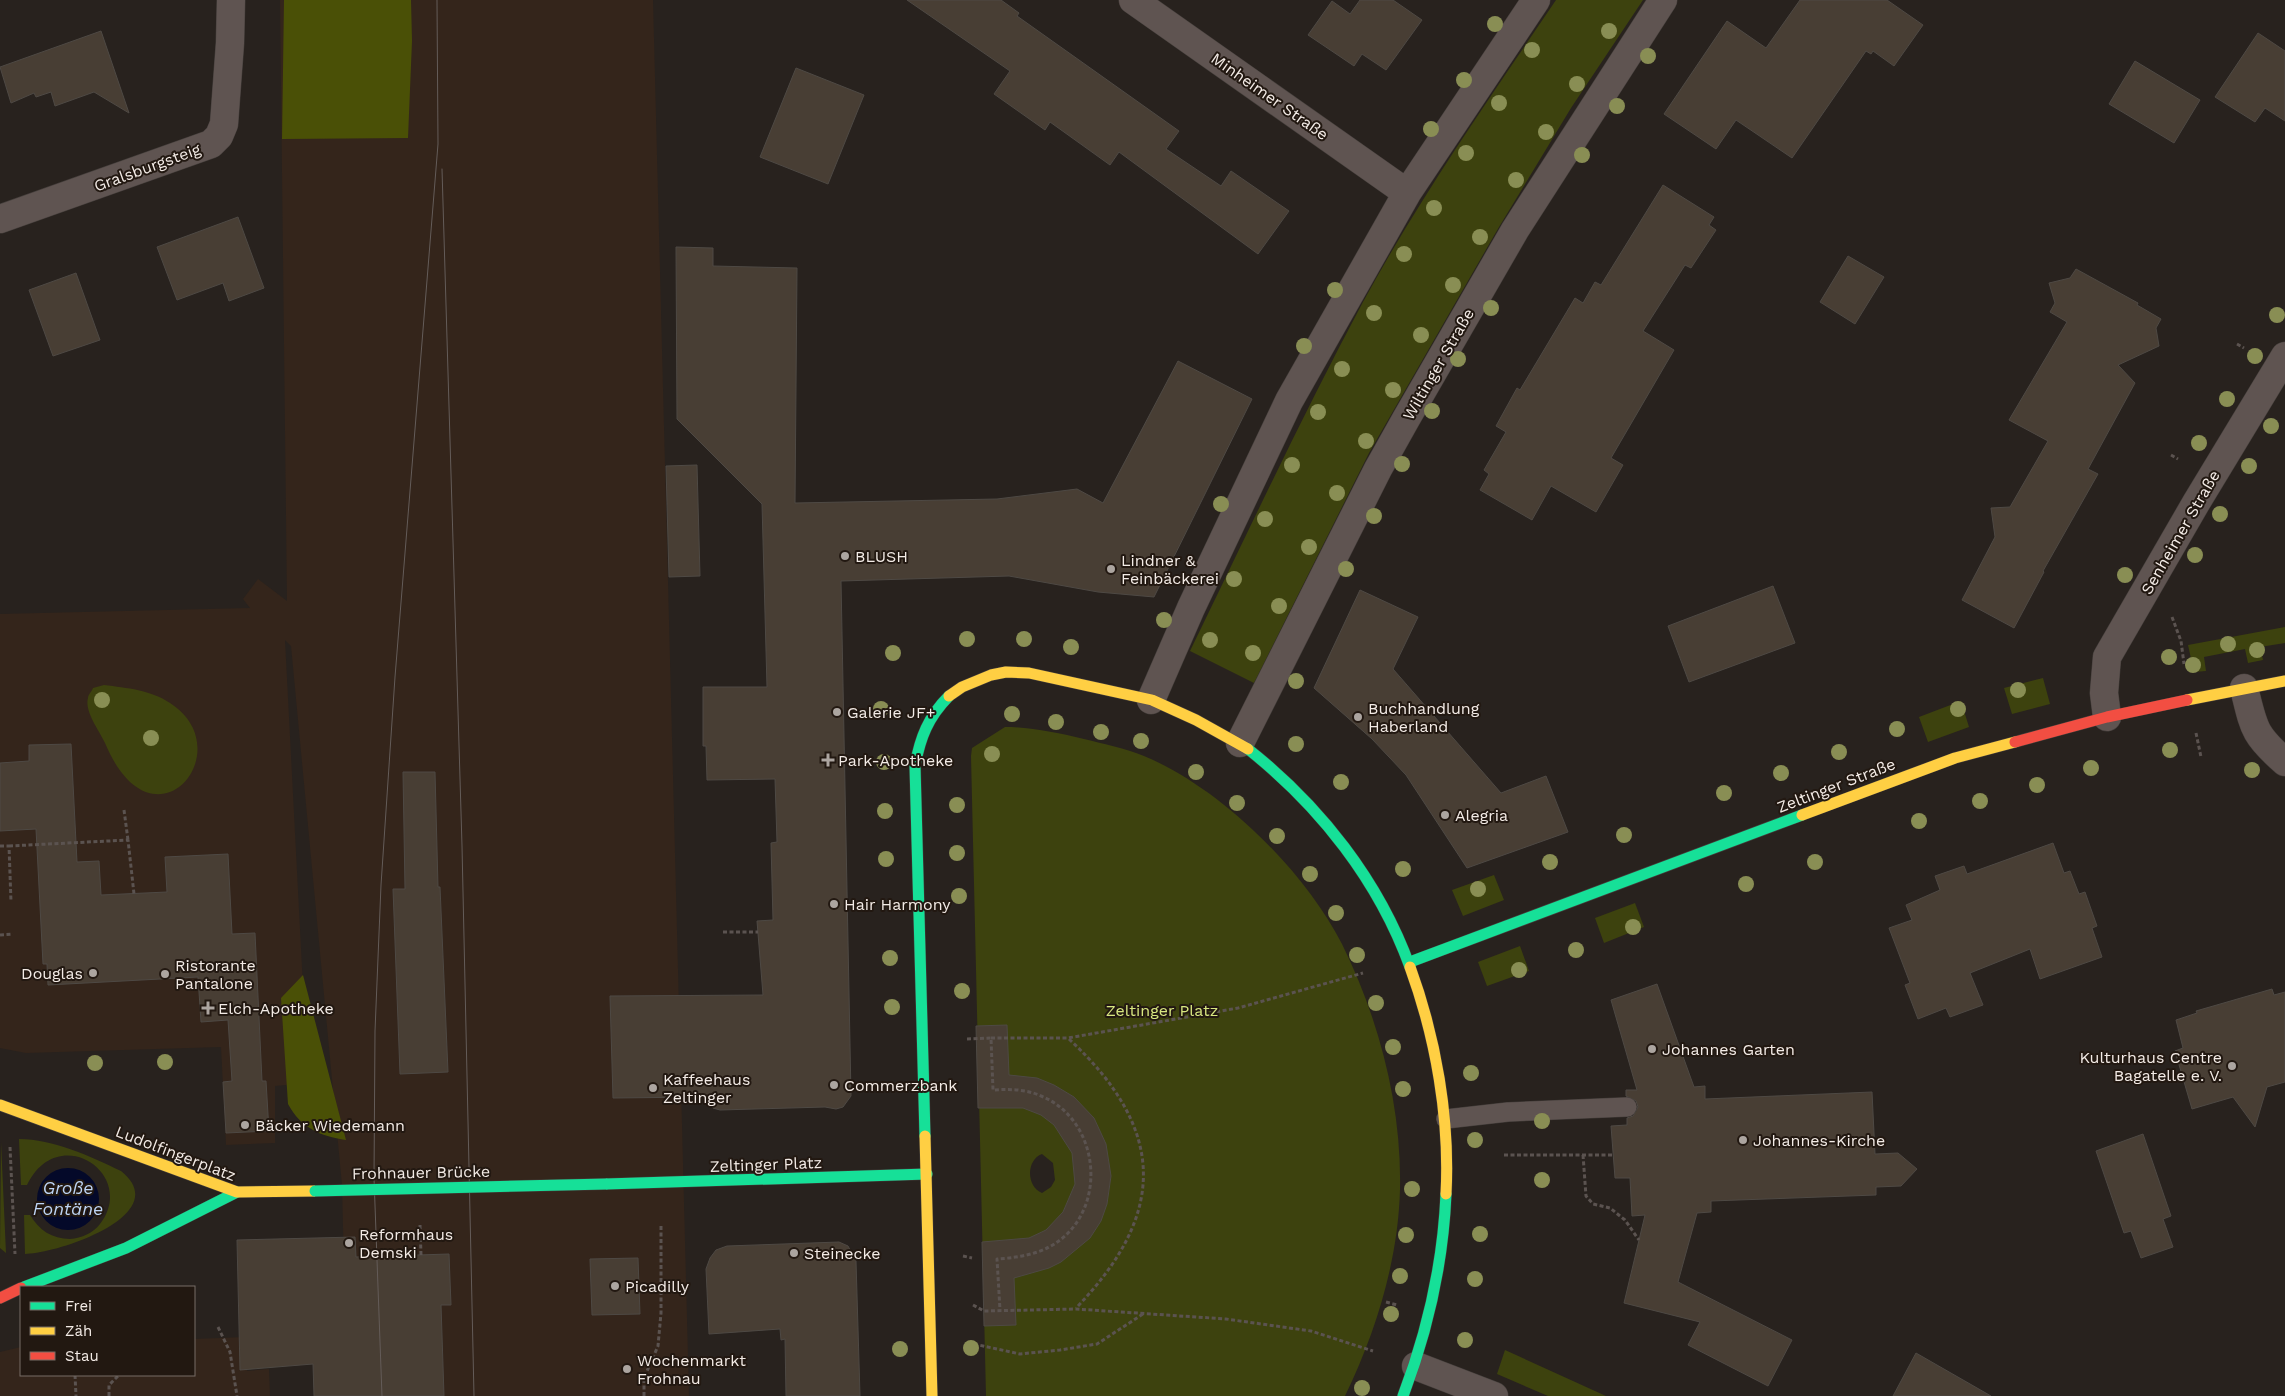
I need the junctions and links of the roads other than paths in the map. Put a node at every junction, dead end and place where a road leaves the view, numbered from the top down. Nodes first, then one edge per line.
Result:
1 (231, 0) edge
2 (1133, 0) edge
3 (1536, 0) edge
4 (1663, 0) edge
5 (1407, 193) junction
6 (0, 219) edge
7 (2285, 356) edge
8 (2285, 681) edge
9 (2244, 688) junction
10 (1151, 700) junction
11 (2107, 717) junction
12 (1240, 743) junction
13 (2285, 762) edge
14 (1410, 962) junction
15 (0, 1105) edge
16 (1627, 1107) dead end
17 (1446, 1119) junction
18 (927, 1174) junction
19 (606, 1184) joint
20 (237, 1192) junction
21 (27, 1286) edge
22 (20, 1289) edge
23 (0, 1298) edge
24 (1416, 1366) junction
25 (932, 1396) edge
26 (1403, 1396) edge
27 (1494, 1396) edge

1 - 6 street, Gralsburgsteig
2 - 5 street, Minheimer Straße
3 - 5 street
4 - 12 street, Wiltinger Straße
5 - 10 street
7 - 11 street, Senheimer Straße
8 - 9 street, Zeltinger Straße
9 - 11 street, Zeltinger Straße
9 - 13 street
10 - 12 street
10 - 18 street
11 - 14 street, Zeltinger Straße
12 - 14 street
14 - 17 street
15 - 20 street, Ludolfingerplatz
16 - 17 lane
17 - 24 street
18 - 19 street, Zeltinger Platz
18 - 25 street
19 - 20 street, Frohnauer Brücke, bridge
20 - 21 street, Ludolfingerplatz
22 - 23 street, Ludolfingerplatz
24 - 26 street
24 - 27 street

